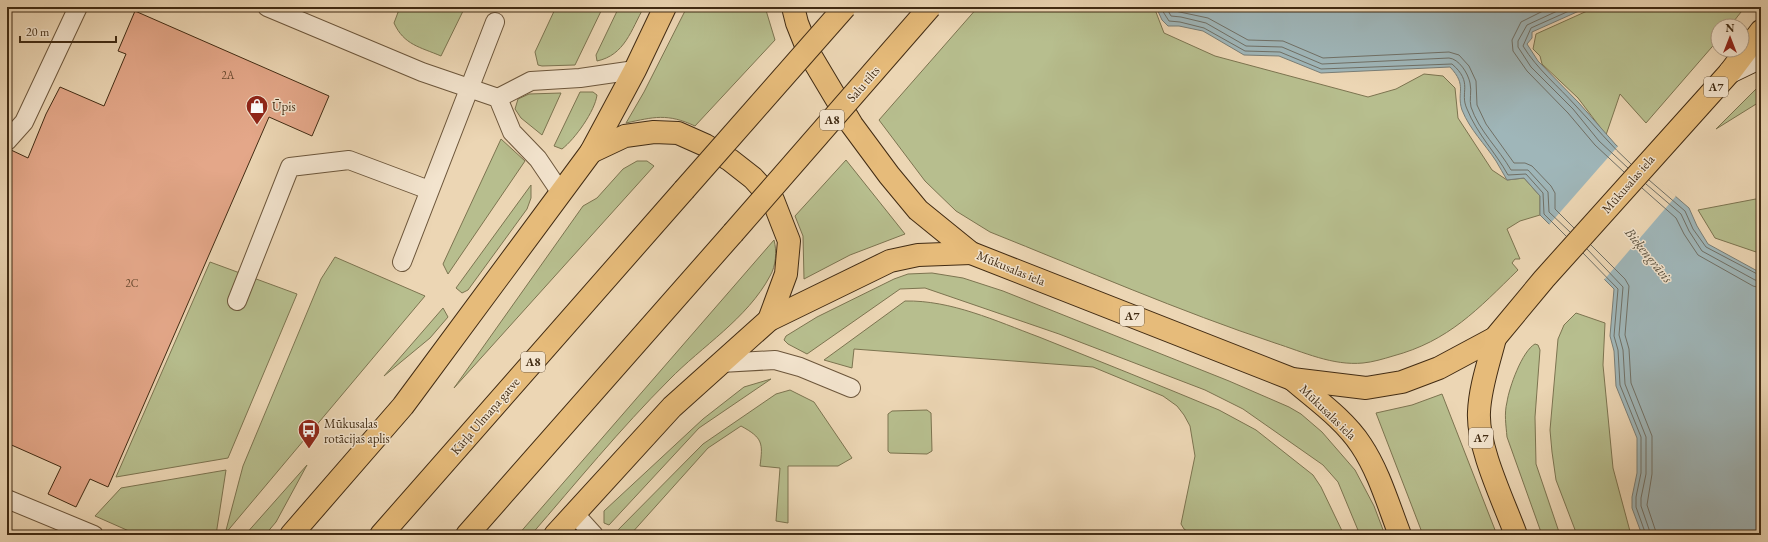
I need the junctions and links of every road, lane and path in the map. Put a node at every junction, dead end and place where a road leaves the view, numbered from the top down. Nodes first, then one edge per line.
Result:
1 (78, 7) edge
2 (267, 7) edge
3 (665, 7) edge
4 (793, 7) edge
5 (845, 7) edge
6 (930, 7) edge
7 (495, 22) dead end
8 (1761, 31) edge
9 (1761, 57) edge
10 (635, 70) junction
11 (1730, 72) junction
12 (468, 87) junction
13 (498, 98) junction
14 (7, 141) edge
15 (591, 152) junction
16 (429, 190) junction
17 (562, 193) junction
18 (971, 253) junction
19 (402, 262) dead end
20 (237, 301) dead end
21 (769, 320) junction
22 (1495, 338) junction
23 (721, 363) junction
24 (1292, 379) junction
25 (852, 388) dead end
26 (7, 499) edge
27 (574, 513) junction
28 (94, 535) edge
29 (291, 535) edge
30 (381, 535) edge
31 (467, 535) edge
32 (555, 535) edge
33 (594, 535) edge
34 (1400, 535) edge
35 (1516, 535) edge

1 - 14 lane
2 - 12 lane
3 - 10 highway
4 - 18 highway, Mūkusalas iela / A7
5 - 30 highway, Kārļa Ulmaņa gatve / A8, bridge
6 - 31 highway, Salu tilts / A8, bridge
7 - 12 lane
8 - 11 highway, Mūkusalas iela / A7
9 - 11 street
10 - 13 lane
10 - 15 highway
11 - 22 highway, Mūkusalas iela / A7
12 - 13 lane
12 - 16 lane
13 - 17 lane
15 - 17 highway
15 - 21 highway
16 - 19 lane
16 - 20 lane
17 - 29 highway
18 - 21 highway
18 - 24 highway, Mūkusalas iela / A7
21 - 23 highway
22 - 24 highway, Mūkusalas iela
22 - 35 highway, Mūkusalas iela / A7
23 - 25 lane
23 - 27 highway
24 - 34 highway, Mūkusalas iela / A7
26 - 28 lane
27 - 32 highway
27 - 33 lane

